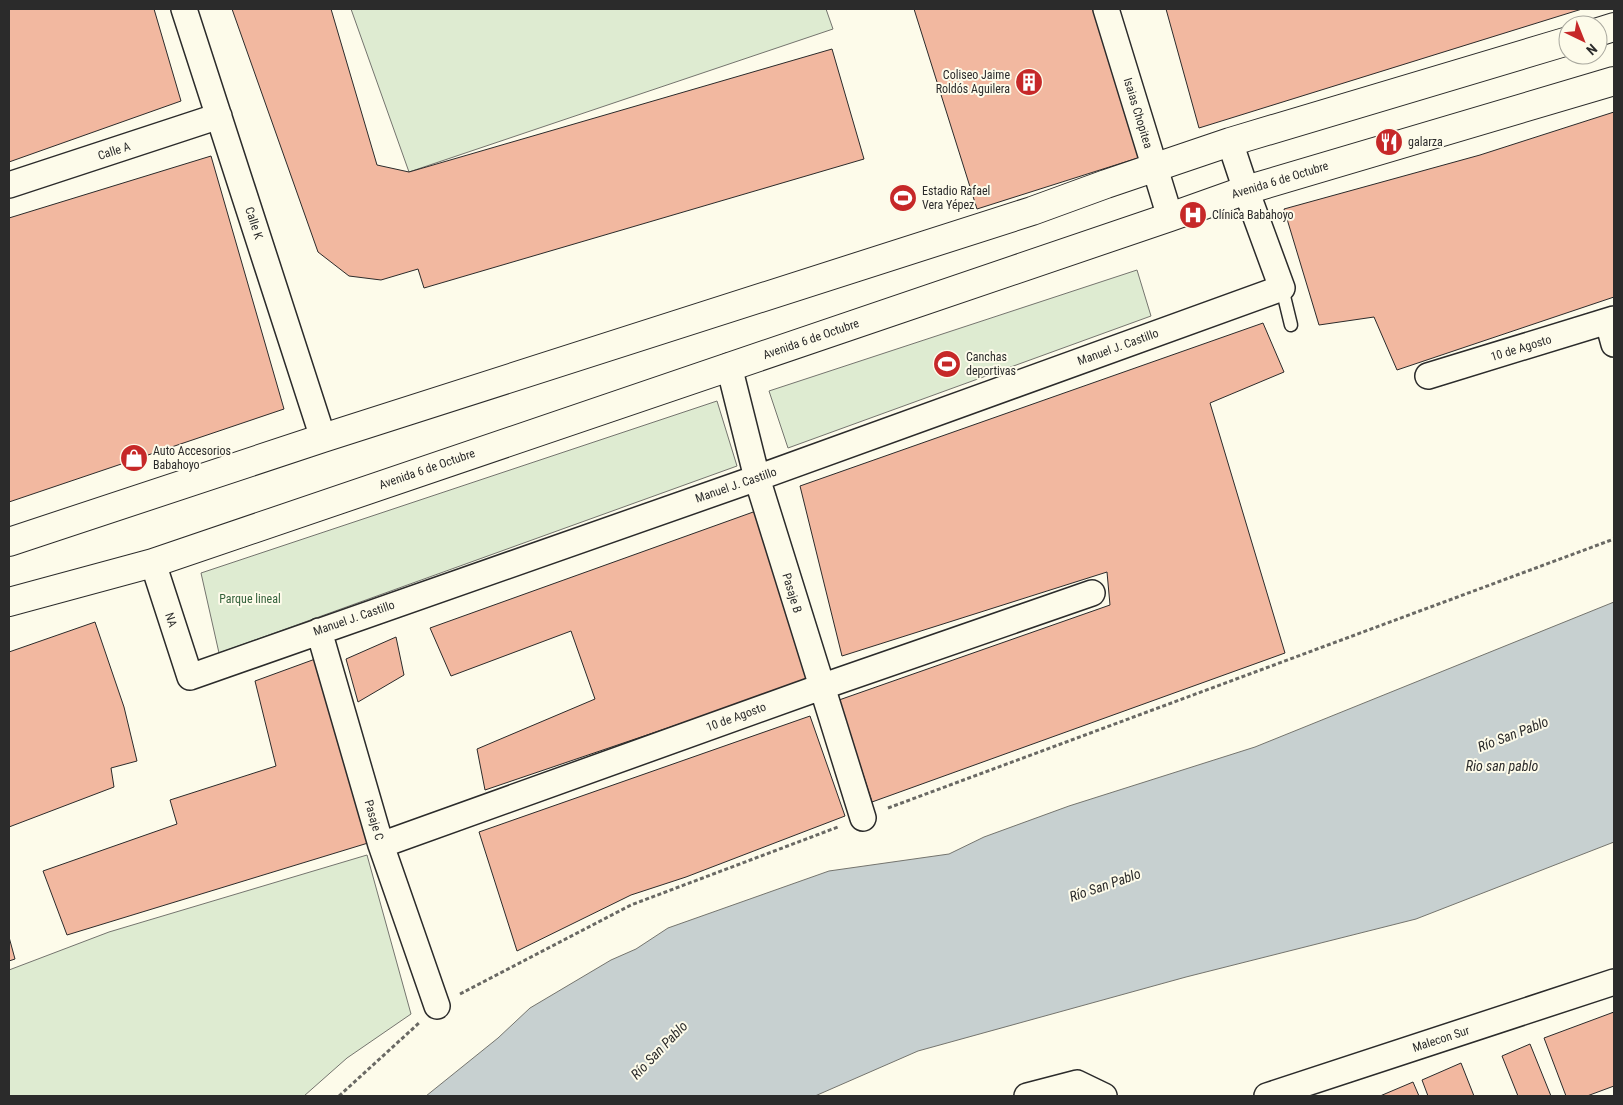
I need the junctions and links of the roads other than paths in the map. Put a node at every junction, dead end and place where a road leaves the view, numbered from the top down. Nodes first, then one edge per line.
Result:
1 (184, 9) edge
2 (1106, 9) edge
3 (1558, 43) edge
4 (1614, 81) edge
5 (219, 116) junction
6 (1230, 142) junction
7 (1155, 168) junction
8 (9, 185) edge
9 (1246, 190) junction
10 (1170, 217) junction
11 (1282, 288) junction
12 (1291, 325) dead end
13 (1612, 328) edge
14 (729, 366) junction
15 (1428, 376) dead end
16 (323, 438) junction
17 (757, 478) junction
18 (9, 542) edge
19 (153, 563) junction
20 (1092, 593) dead end
21 (9, 602) edge
22 (319, 631) junction
23 (190, 677) joint
24 (821, 687) junction
25 (863, 818) road end
26 (381, 845) junction
27 (1614, 982) edge
28 (437, 1006) road end
29 (1027, 1096) edge
30 (1104, 1096) edge
31 (1267, 1096) edge

1 - 5 street, Calle K
2 - 7 street, Isaias Chopitea
3 - 6 main road
4 - 9 main road, Avenida 6 de Octubre
5 - 8 street, Calle A
5 - 16 street, Calle K
6 - 7 main road
6 - 9 street
7 - 10 street, Isaias Chopitea
7 - 16 main road
9 - 10 main road, Avenida 6 de Octubre
9 - 11 street
10 - 14 main road, Avenida 6 de Octubre
11 - 12 lane
11 - 17 street, Manuel J. Castillo
13 - 15 street, 10 de Agosto
14 - 17 street, Pasaje B
14 - 19 main road, Avenida 6 de Octubre
16 - 18 main road
17 - 22 street, Manuel J. Castillo
17 - 24 street, Pasaje B
19 - 21 main road, Avenida 6 de Octubre
19 - 23 street, NA
20 - 24 street, 10 de Agosto
22 - 23 street, Manuel J. Castillo
22 - 26 street, Pasaje C
24 - 25 street, Pasaje B
24 - 26 street, 10 de Agosto
26 - 28 street, Pasaje C
27 - 31 street, Malecon Sur
29 - 30 street

